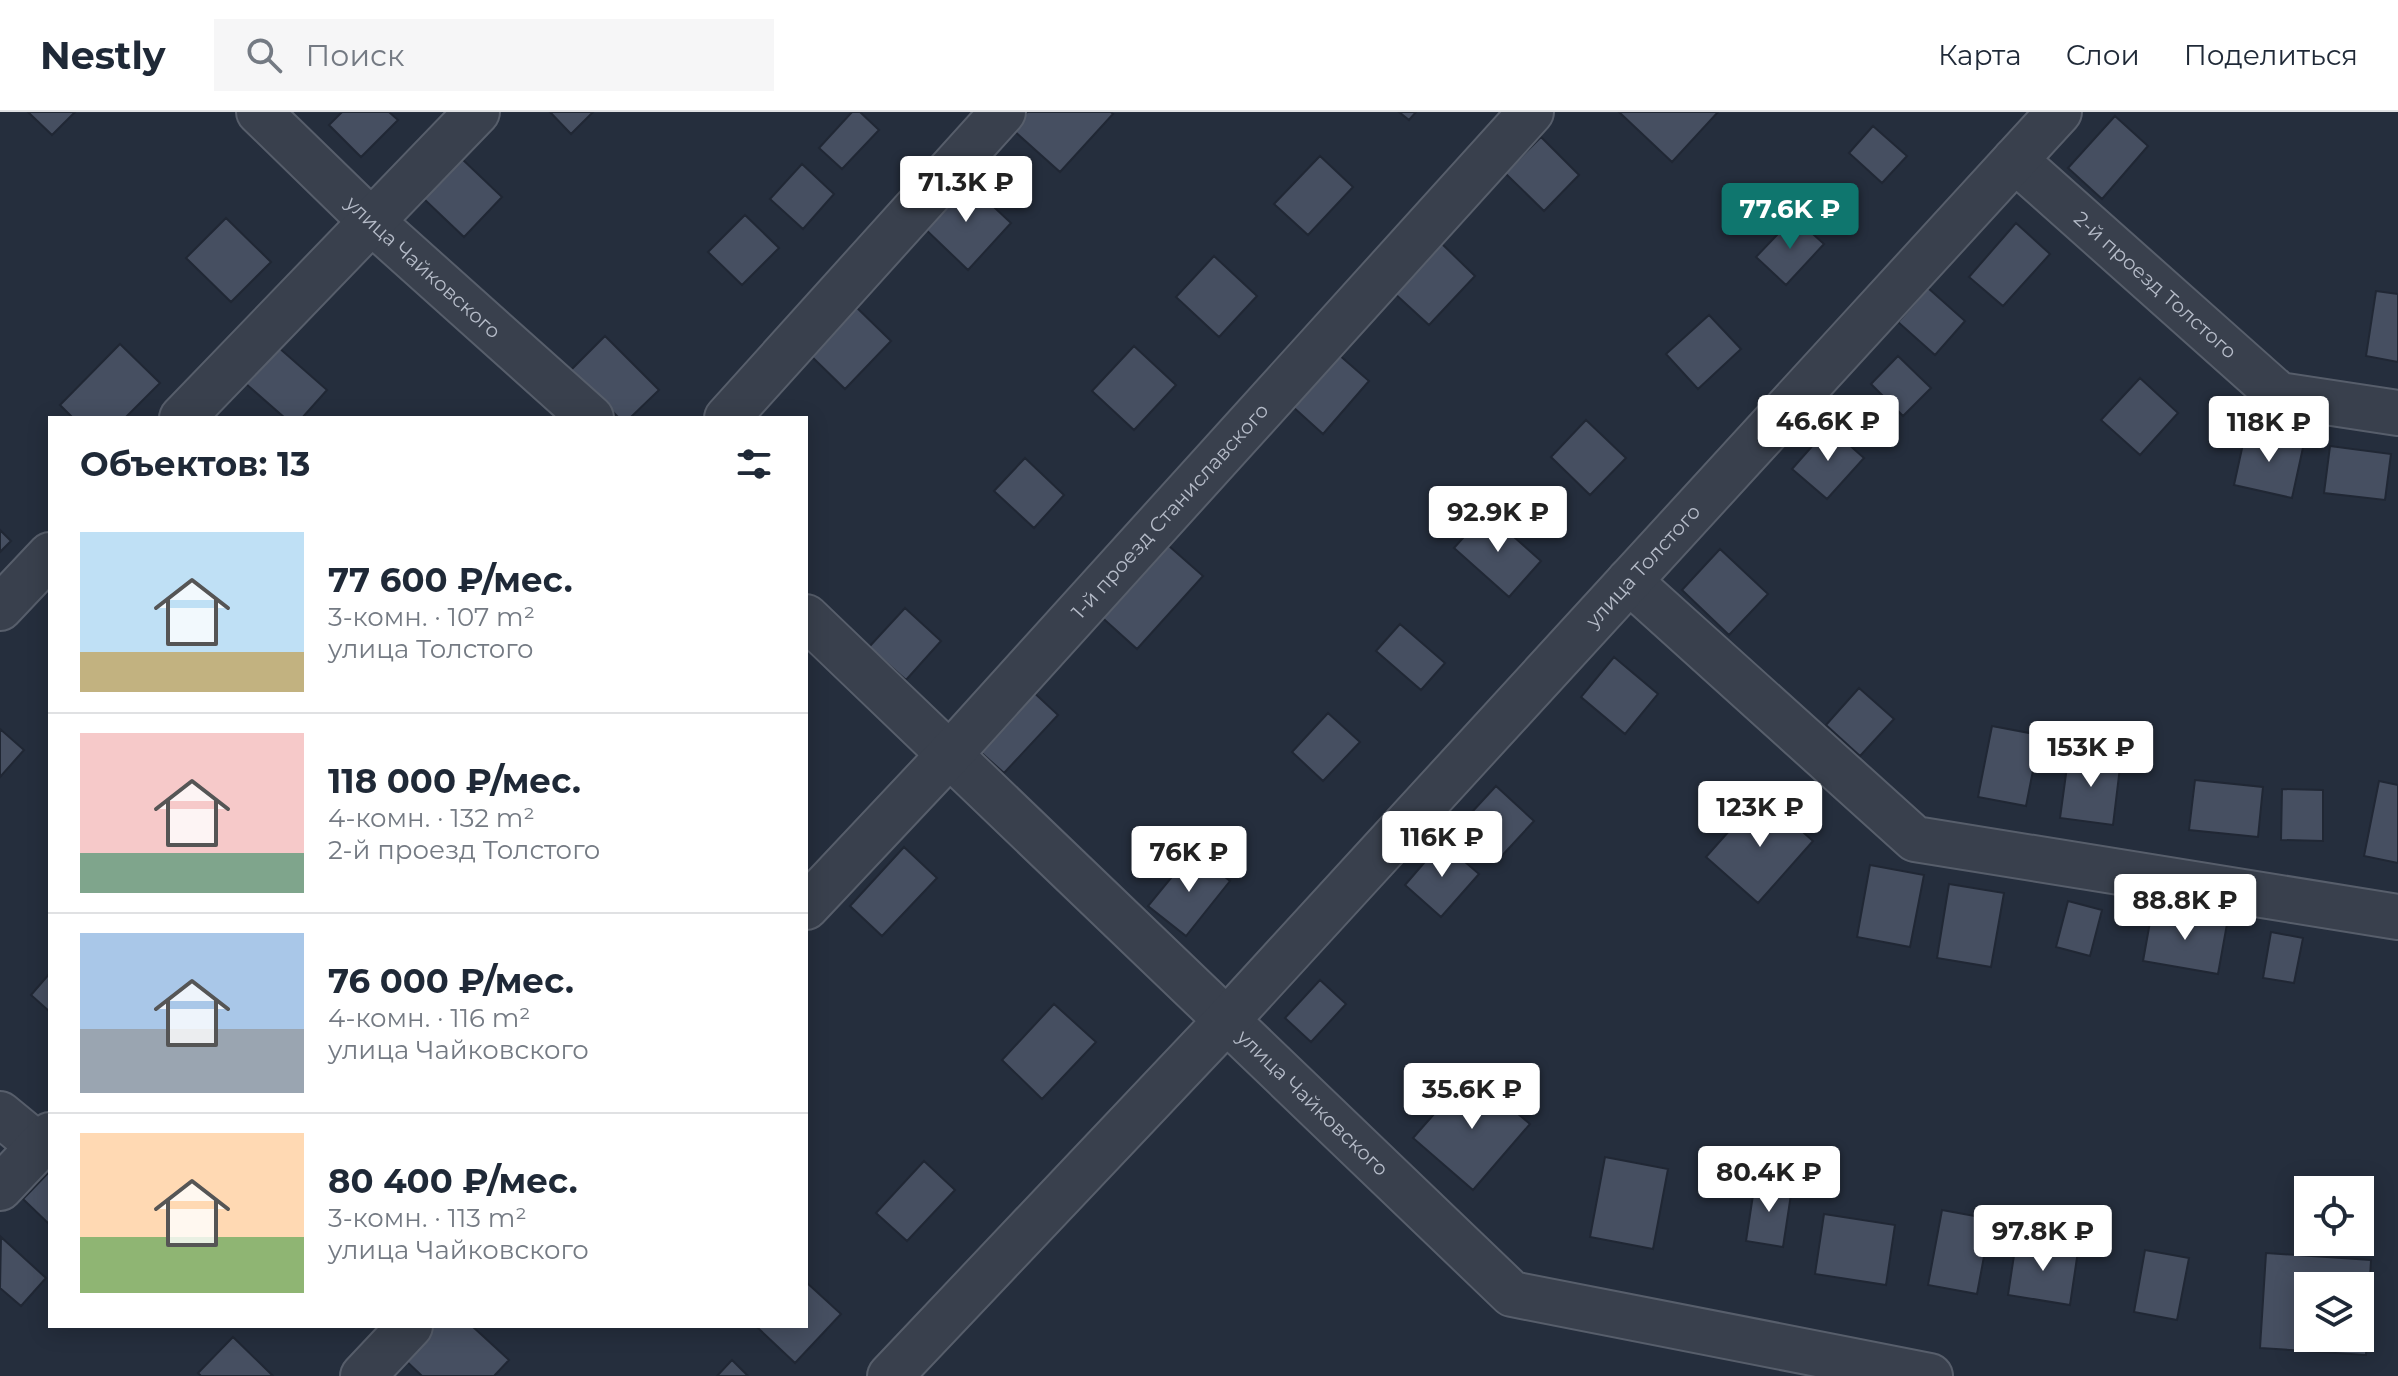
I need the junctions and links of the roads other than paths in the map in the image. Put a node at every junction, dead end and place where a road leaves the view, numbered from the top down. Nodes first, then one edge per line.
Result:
1 (259, 112) edge
2 (477, 112) edge
3 (1003, 112) edge
4 (1531, 112) edge
5 (2059, 112) edge
6 (2015, 160) junction
7 (371, 221) junction
8 (2398, 413) edge
9 (184, 416) edge
10 (589, 416) edge
11 (729, 416) edge
12 (48, 557) edge
13 (1629, 581) junction
14 (0, 608) edge
15 (808, 619) edge
16 (950, 754) junction
17 (808, 905) edge
18 (2398, 917) edge
19 (1227, 1020) junction
20 (0, 1114) edge
21 (45, 1140) edge
22 (0, 1188) edge
23 (408, 1328) edge
24 (363, 1376) edge
25 (890, 1376) edge
26 (1930, 1376) edge

1 - 7 street, улица Чайковского
2 - 7 street
3 - 11 street
4 - 16 street, 1-й проезд Станиславского
5 - 6 street, улица Толстого
6 - 8 street, 2-й проезд Толстого
6 - 13 street, улица Толстого
7 - 9 street
7 - 10 street, улица Чайковского
12 - 14 street
13 - 18 street
13 - 19 street, улица Толстого
15 - 16 street, улица Чайковского
16 - 17 street, 1-й проезд Станиславского
16 - 19 street, улица Чайковского
19 - 25 street, улица Толстого
19 - 26 street, улица Чайковского
20 - 21 street
21 - 22 street
23 - 24 street

